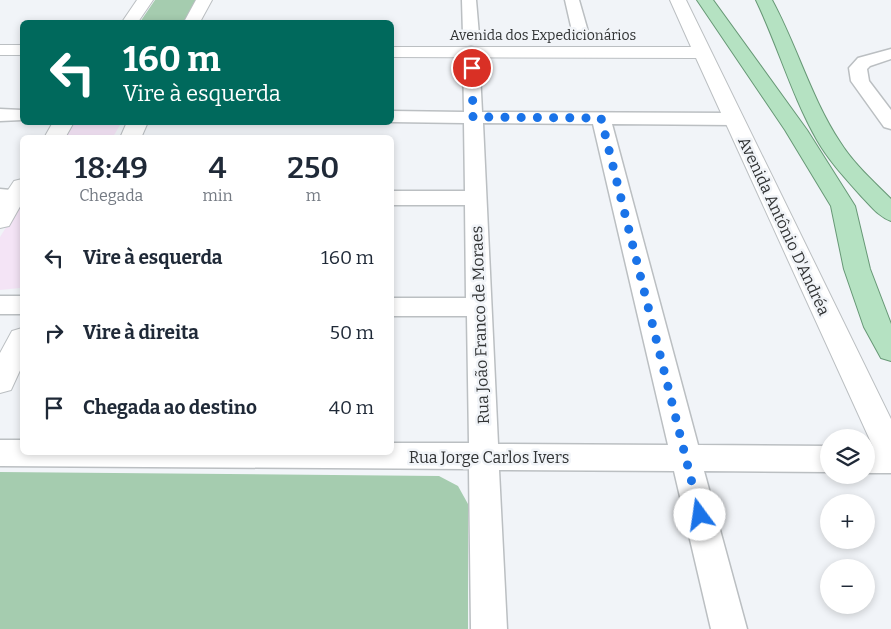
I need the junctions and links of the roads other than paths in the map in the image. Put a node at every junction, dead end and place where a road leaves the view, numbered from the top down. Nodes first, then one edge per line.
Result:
1 (145, 0) edge
2 (204, 0) edge
3 (470, 0) edge
4 (572, 0) edge
5 (678, 0) edge
6 (705, 0) edge
7 (764, 0) edge
8 (131, 20) edge
9 (193, 20) edge
10 (451, 34) dead end
11 (562, 35) dead end
12 (581, 35) junction
13 (601, 35) dead end
14 (475, 40) junction
15 (692, 41) junction
16 (0, 50) edge
17 (20, 50) edge
18 (394, 52) edge
19 (891, 54) edge
20 (0, 115) edge
21 (20, 115) edge
22 (394, 117) edge
23 (473, 117) junction
24 (601, 118) junction
25 (734, 119) junction
26 (891, 123) edge
27 (13, 193) edge
28 (394, 198) edge
29 (476, 198) junction
30 (891, 213) edge
31 (0, 220) edge
32 (0, 305) edge
33 (20, 305) edge
34 (394, 307) edge
35 (480, 307) junction
36 (887, 328) edge
37 (20, 343) edge
38 (0, 381) edge
39 (891, 452) edge
40 (0, 453) edge
41 (20, 453) edge
42 (242, 455) edge
43 (484, 457) junction
44 (686, 458) junction
45 (820, 459) edge
46 (875, 460) edge
47 (891, 460) edge
48 (489, 629) edge
49 (729, 629) edge

1 - 8 street
2 - 9 street
3 - 14 street, Rua João Franco de Moraes
4 - 12 street
5 - 15 street, Avenida Antônio D'Andréa
6 - 36 main road
7 - 30 main road
10 - 14 street, Avenida dos Expedicionários
11 - 12 street, Avenida dos Expedicionários
12 - 13 street, Avenida dos Expedicionários
14 - 15 street, Avenida dos Expedicionários
14 - 18 street, Avenida dos Expedicionários
14 - 23 street, Rua João Franco de Moraes
15 - 25 street, Avenida Antônio D'Andréa
16 - 17 street
19 - 26 street
20 - 21 street
22 - 23 street
23 - 24 street
23 - 29 street, Rua João Franco de Moraes
24 - 25 street
24 - 44 street
25 - 39 street, Avenida Antônio D'Andréa
27 - 31 street
28 - 29 street
29 - 35 street, Rua João Franco de Moraes
32 - 33 street
34 - 35 street
35 - 43 street, Rua João Franco de Moraes
37 - 38 street
40 - 41 street, Rua Jorge Carlos Ivers
42 - 43 street, Rua Jorge Carlos Ivers
43 - 44 street, Rua Jorge Carlos Ivers
43 - 48 street, Rua João Franco de Moraes
44 - 45 street, Rua Jorge Carlos Ivers
44 - 49 street
46 - 47 street

